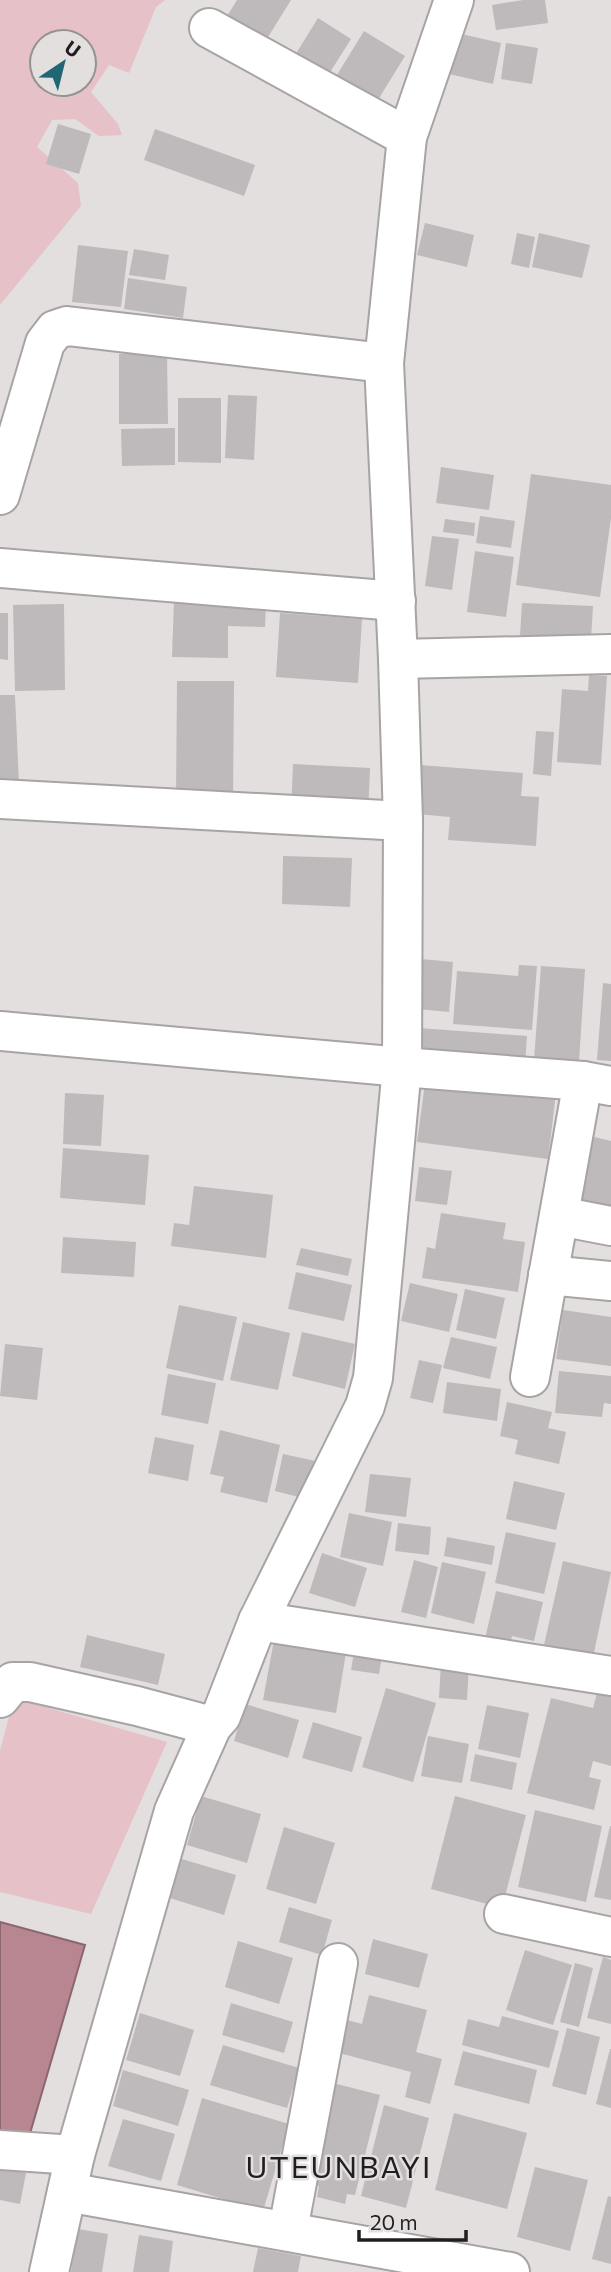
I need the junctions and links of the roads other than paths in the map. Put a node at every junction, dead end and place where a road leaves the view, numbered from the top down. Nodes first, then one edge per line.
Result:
1 (454, 0) edge
2 (209, 28) dead end
3 (407, 137) junction
4 (384, 363) junction
5 (0, 495) edge
6 (0, 568) edge
7 (396, 601) junction
8 (611, 654) edge
9 (398, 659) junction
10 (0, 799) edge
11 (403, 821) junction
12 (0, 1031) edge
13 (402, 1067) junction
14 (597, 1083) edge
15 (559, 1216) junction
16 (611, 1226) edge
17 (548, 1275) junction
18 (611, 1281) edge
19 (530, 1377) dead end
20 (258, 1621) junction
21 (611, 1676) edge
22 (0, 1698) edge
23 (212, 1726) junction
24 (505, 1914) dead end
25 (611, 1937) edge
26 (338, 1964) dead end
27 (0, 2150) edge
28 (75, 2155) junction
29 (67, 2192) junction
30 (288, 2230) junction
31 (49, 2272) edge
32 (507, 2272) edge

1 - 3 street
2 - 3 street
3 - 4 street
4 - 5 street
4 - 7 street
6 - 7 street
7 - 9 street
8 - 9 street
9 - 11 street
10 - 11 street
11 - 13 street
12 - 13 street
13 - 14 street
13 - 20 street
14 - 15 street
15 - 16 street
15 - 17 street
17 - 18 street
17 - 19 street
20 - 21 street
20 - 23 street
22 - 23 street
23 - 28 street
24 - 25 street
26 - 30 street
27 - 28 street
28 - 29 street
29 - 30 street
29 - 31 street
30 - 32 street

